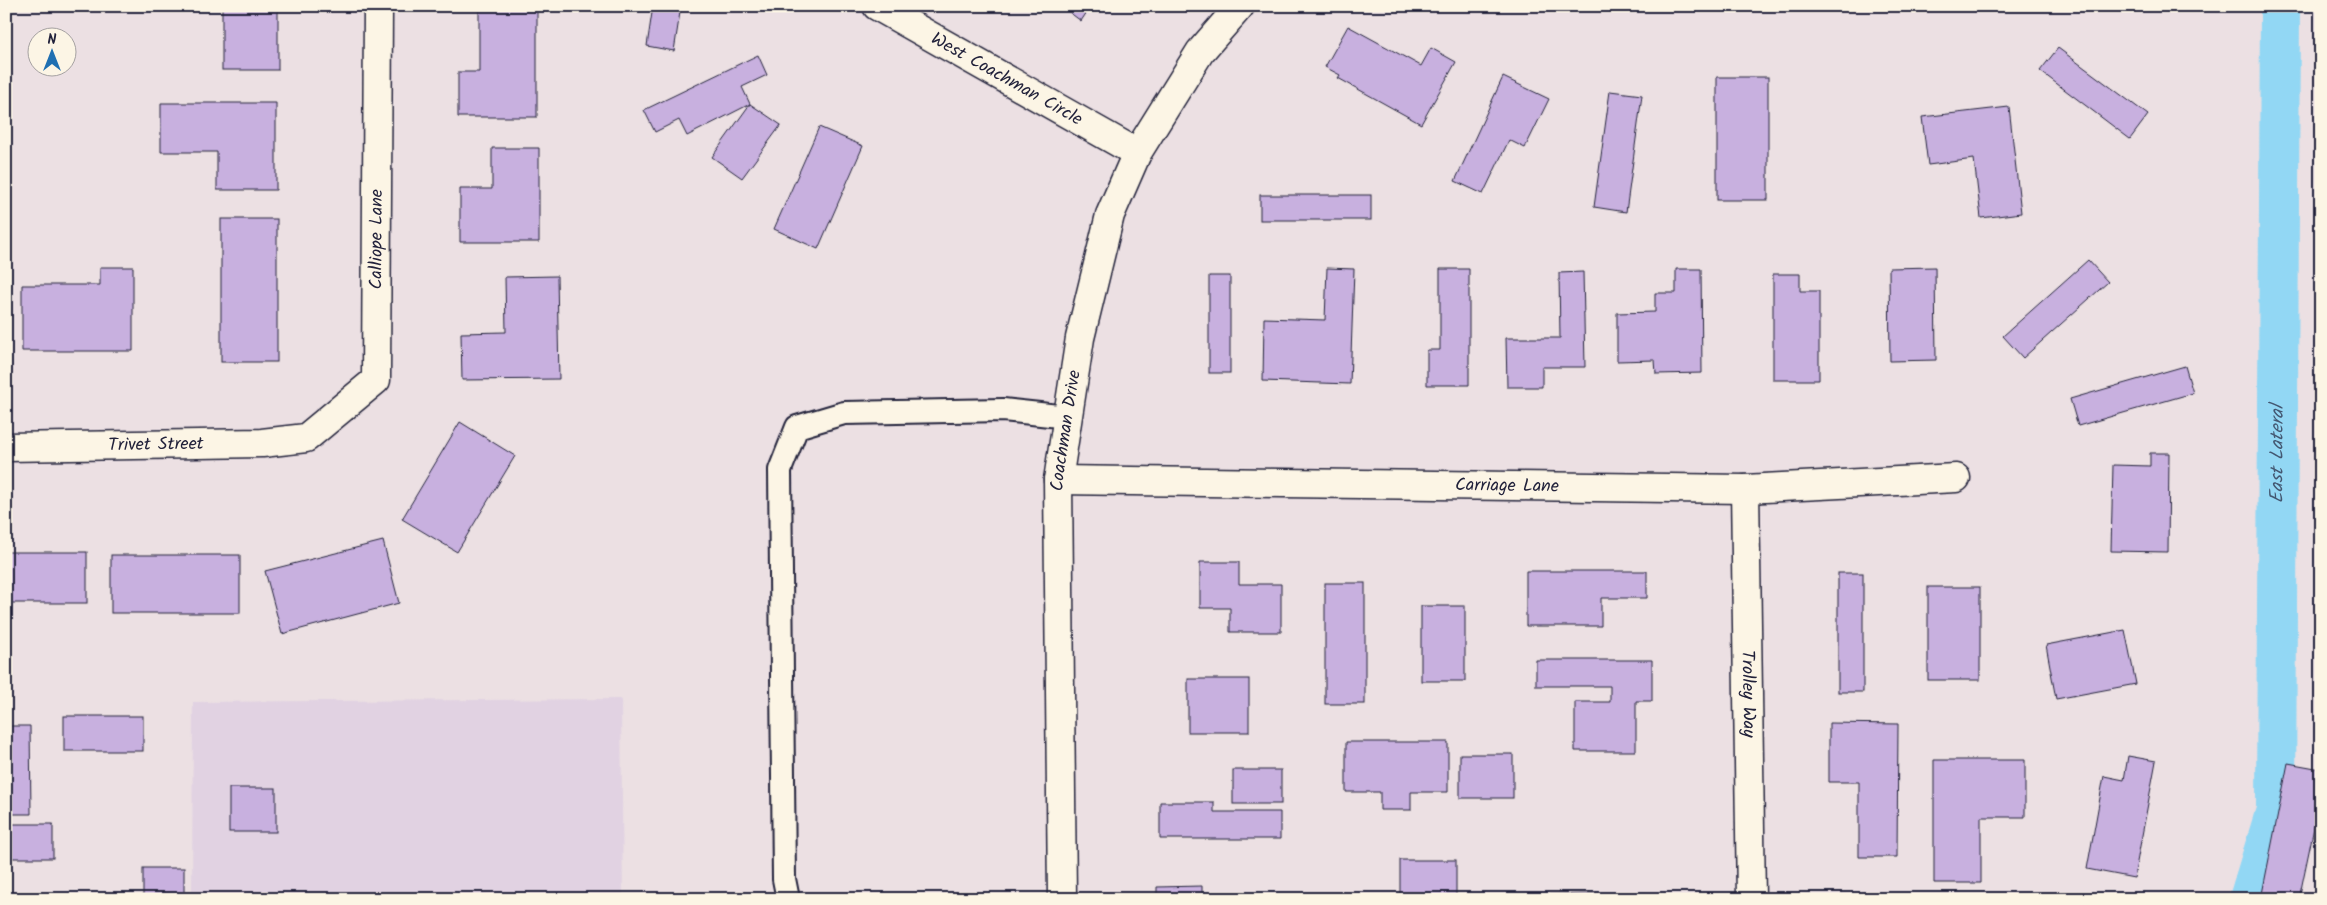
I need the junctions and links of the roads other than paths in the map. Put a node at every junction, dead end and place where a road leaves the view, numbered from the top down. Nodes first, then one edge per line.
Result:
1 (378, 6) edge
2 (877, 6) edge
3 (1240, 6) edge
4 (1136, 153) junction
5 (1068, 418) junction
6 (306, 438) joint
7 (6, 447) edge
8 (1956, 478) dead end
9 (1058, 480) junction
10 (1745, 489) junction
11 (788, 899) edge
12 (1062, 899) edge
13 (1751, 899) edge

1 - 6 street, Calliope Lane
2 - 4 street, West Coachman Circle
3 - 4 street, Coachman Drive
4 - 5 street, Coachman Drive
5 - 9 street, Coachman Drive
5 - 11 lane
6 - 7 street, Trivet Street
8 - 10 street, Carriage Lane
9 - 10 street, Carriage Lane
9 - 12 street, Coachman Drive
10 - 13 street, Trolley Way

